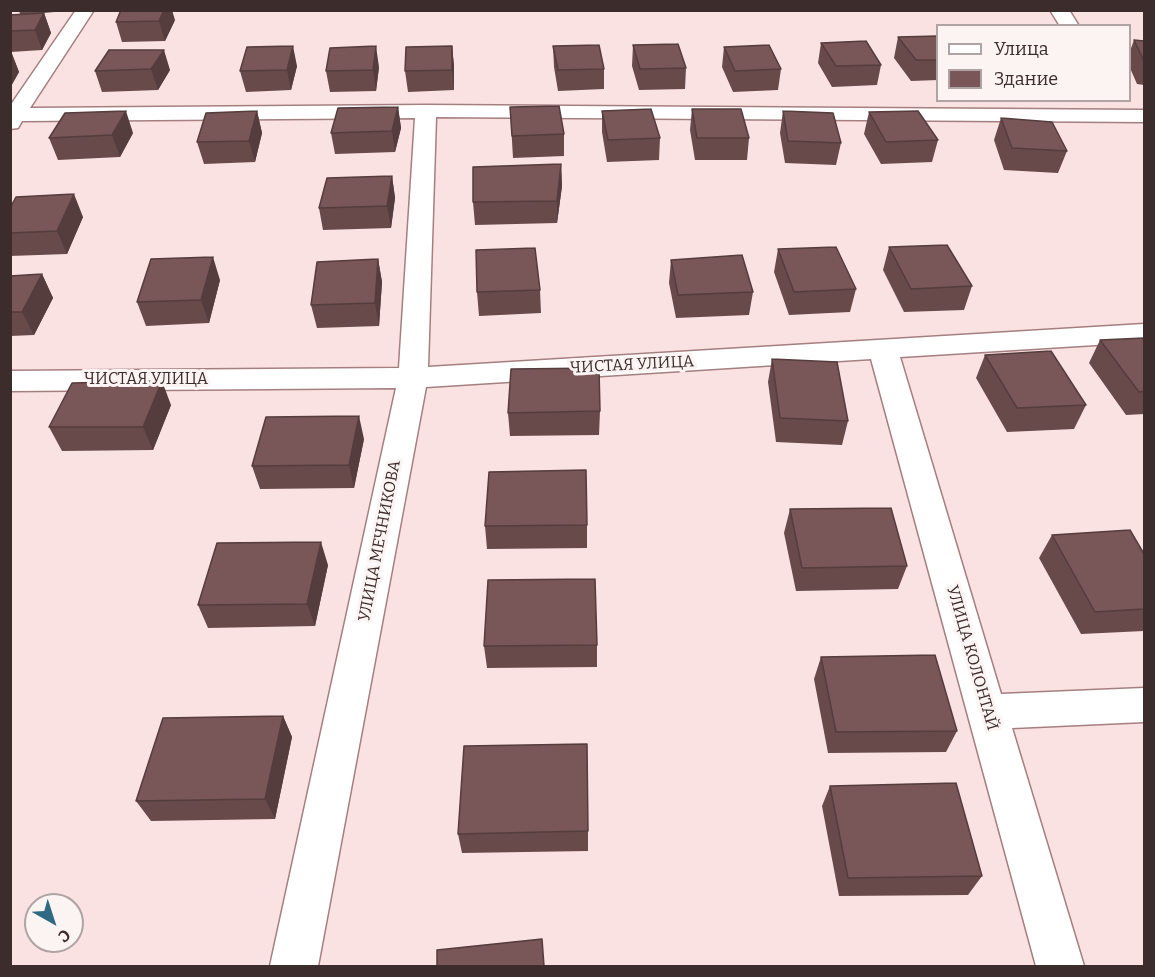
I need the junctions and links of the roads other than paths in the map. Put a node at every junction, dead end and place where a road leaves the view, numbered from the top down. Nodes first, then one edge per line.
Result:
1 (85, 10) edge
2 (1059, 10) edge
3 (1069, 24) edge
4 (1119, 107) edge
5 (426, 111) junction
6 (1144, 116) edge
7 (12, 117) edge
8 (1144, 333) edge
9 (883, 350) junction
10 (413, 378) junction
11 (10, 381) edge
12 (1144, 705) edge
13 (987, 712) junction
14 (294, 966) edge
15 (1060, 966) edge

1 - 7 street
2 - 3 street
4 - 5 street
4 - 6 street
5 - 7 street
5 - 10 street, УЛИЦА МЕЧНИКОВА
8 - 9 street, ЧИСТАЯ УЛИЦА
9 - 10 street, ЧИСТАЯ УЛИЦА
9 - 13 street, УЛИЦА КОЛОНТАЙ
10 - 11 street, ЧИСТАЯ УЛИЦА
10 - 14 street, УЛИЦА МЕЧНИКОВА
12 - 13 street
13 - 15 street, УЛИЦА КОЛОНТАЙ

